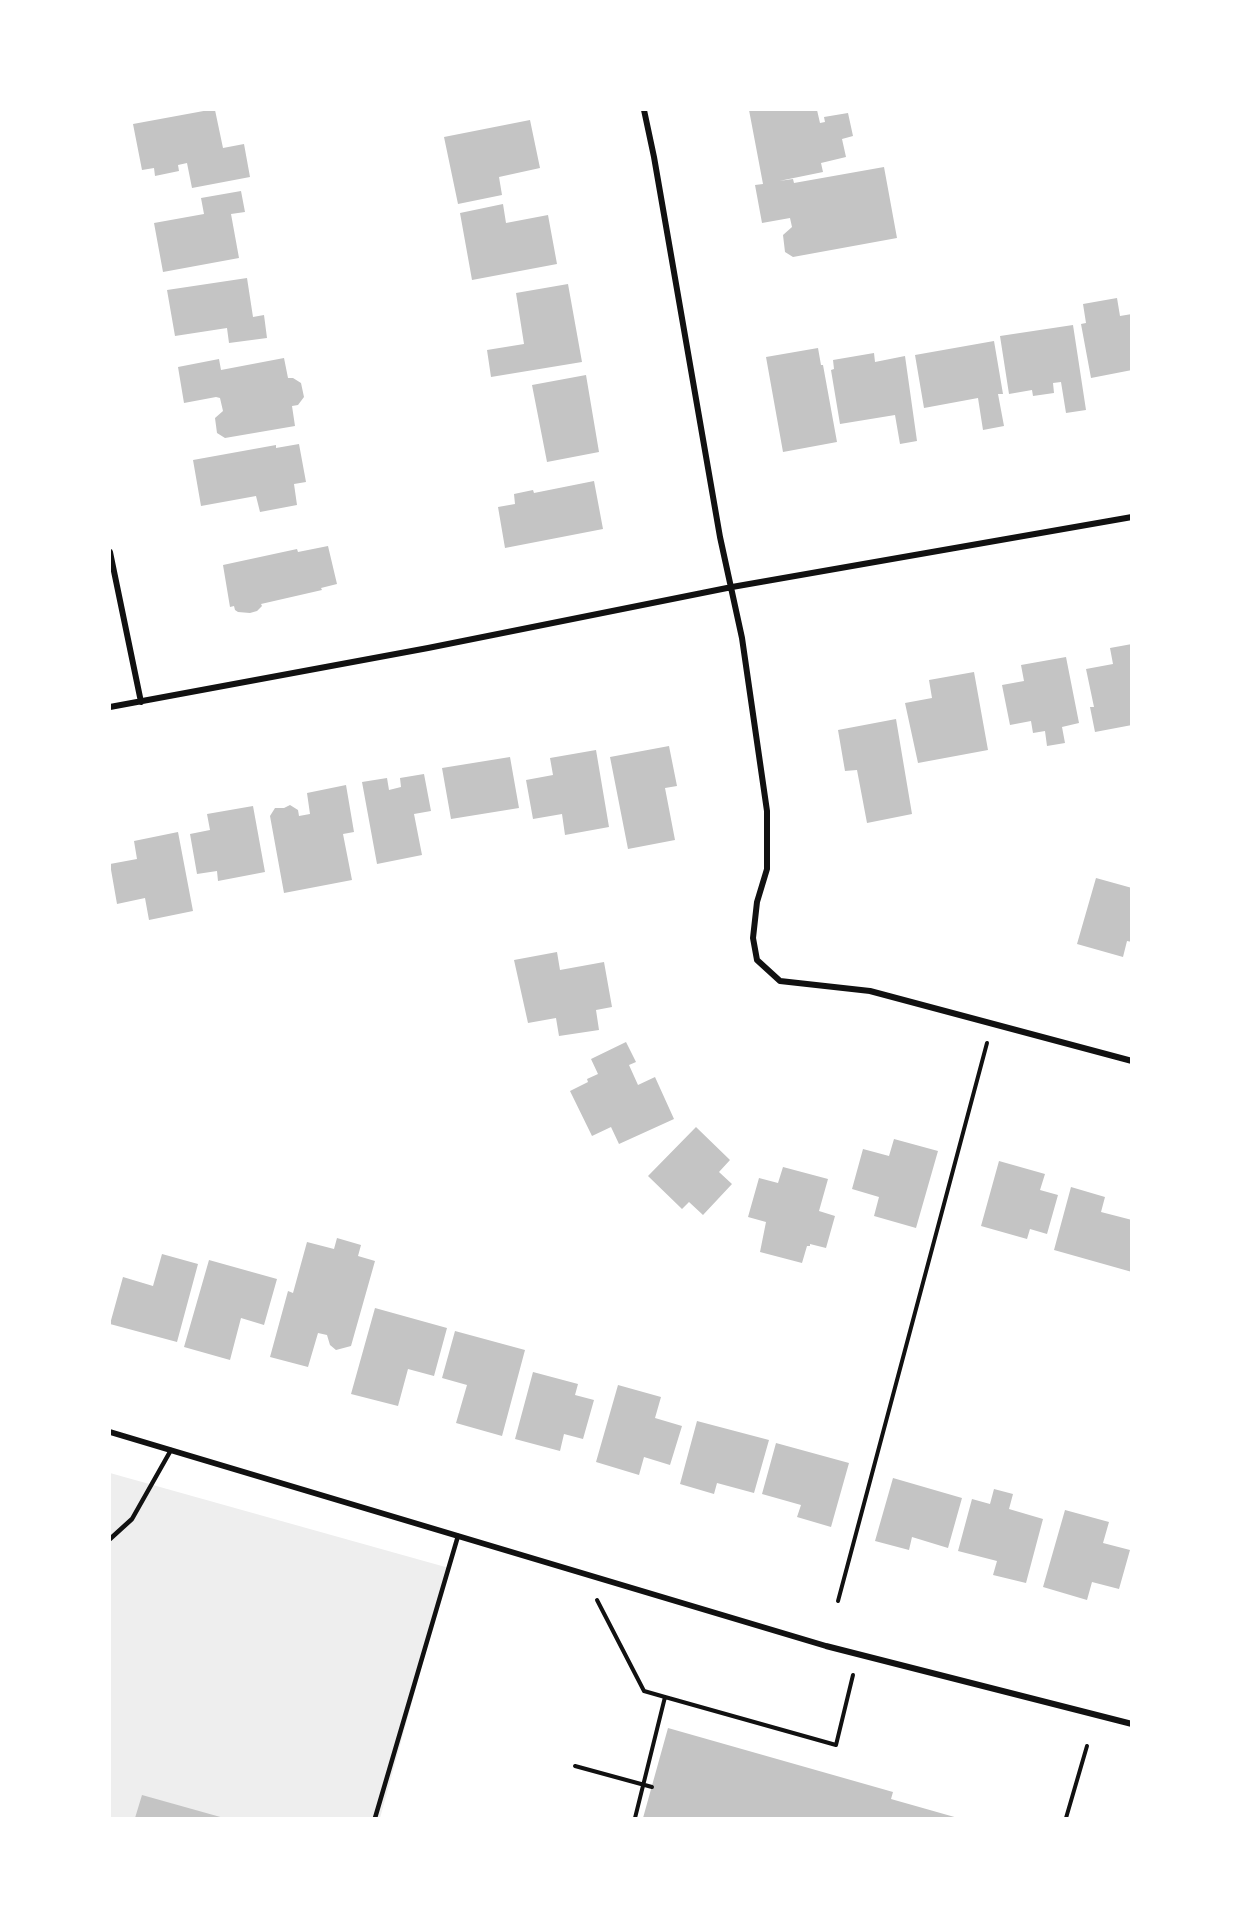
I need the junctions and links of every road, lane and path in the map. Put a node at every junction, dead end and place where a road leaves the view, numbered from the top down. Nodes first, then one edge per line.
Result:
1 (644, 110) edge
2 (1131, 517) edge
3 (110, 552) edge
4 (732, 587) junction
5 (141, 702) junction
6 (110, 707) edge
7 (992, 1023) junction
8 (1131, 1061) edge
9 (110, 1432) edge
10 (171, 1450) junction
11 (458, 1536) junction
12 (110, 1539) edge
13 (583, 1573) junction
14 (838, 1601) dead end
15 (859, 1654) junction
16 (665, 1697) junction
17 (1131, 1724) edge
18 (1087, 1746) dead end
19 (575, 1766) dead end
20 (644, 1784) junction
21 (652, 1787) dead end
22 (375, 1818) edge
23 (635, 1818) edge
24 (1066, 1818) edge

1 - 4 street
2 - 4 street
3 - 5 street
4 - 5 street
4 - 7 street
5 - 6 street
7 - 8 street
7 - 14 path
9 - 10 street
10 - 11 street
10 - 12 lane
11 - 13 street
11 - 22 lane
13 - 15 street
13 - 16 path
15 - 16 path
15 - 17 street
16 - 20 path
18 - 24 path
19 - 20 path
20 - 21 path
20 - 23 path

